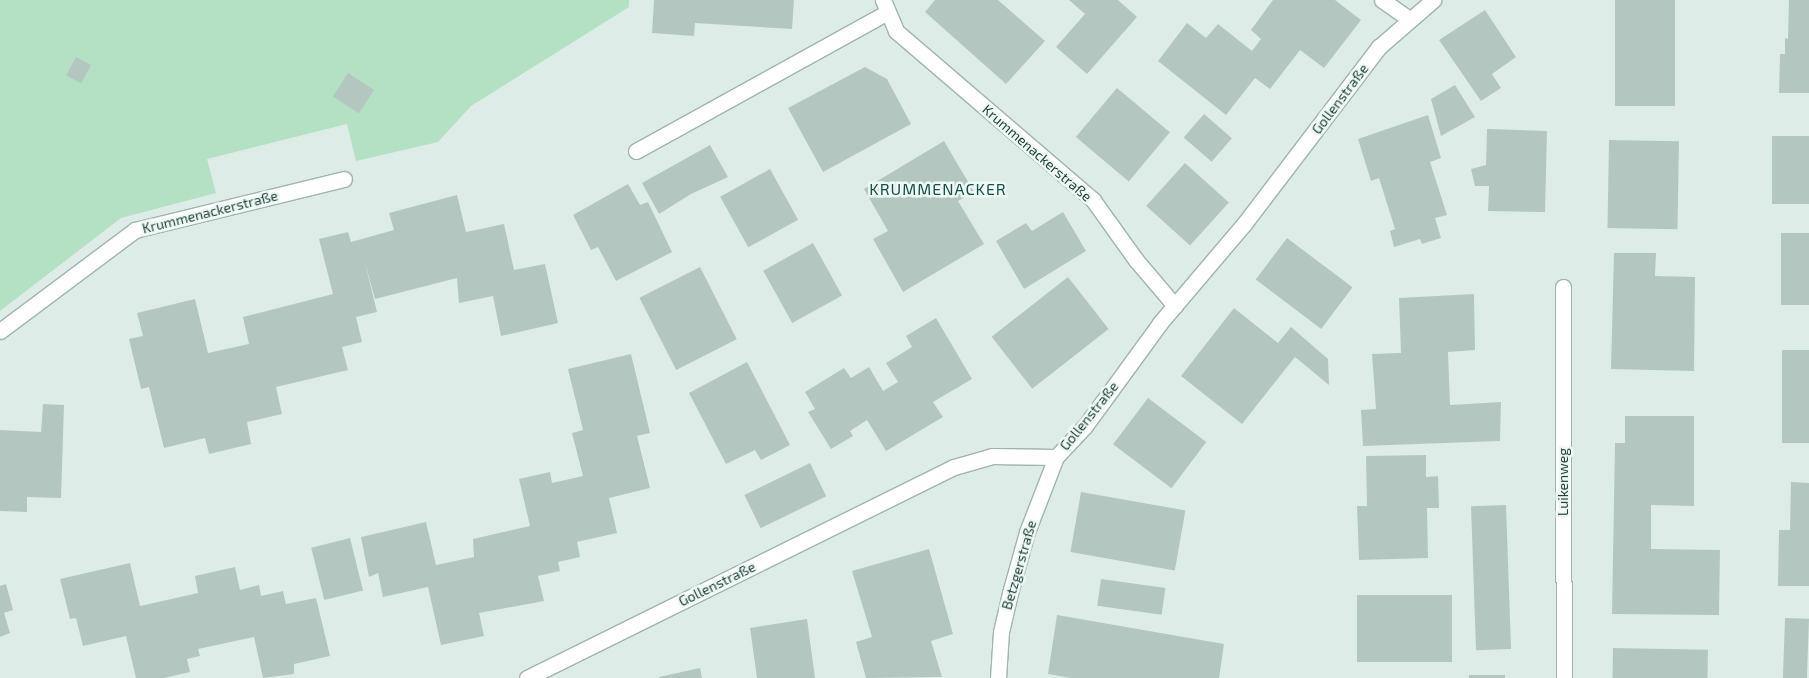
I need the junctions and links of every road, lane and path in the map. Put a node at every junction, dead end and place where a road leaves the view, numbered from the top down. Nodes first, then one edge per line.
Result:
1 (1382, 0) edge
2 (1433, 0) edge
3 (884, 7) edge
4 (1408, 18) junction
5 (636, 151) dead end
6 (344, 179) dead end
7 (1563, 287) dead end
8 (1174, 306) junction
9 (0, 331) edge
10 (1056, 457) junction
11 (527, 678) edge
12 (998, 678) edge
13 (1564, 678) edge

1 - 4 street
2 - 4 street, Gollenstraße
3 - 5 street, Krummenackerstraße
3 - 8 street, Krummenackerstraße
4 - 8 street, Gollenstraße
6 - 9 street, Krummenackerstraße
7 - 13 street, Luikenweg
8 - 10 street, Gollenstraße
10 - 11 street, Gollenstraße
10 - 12 street, Betzgerstraße

